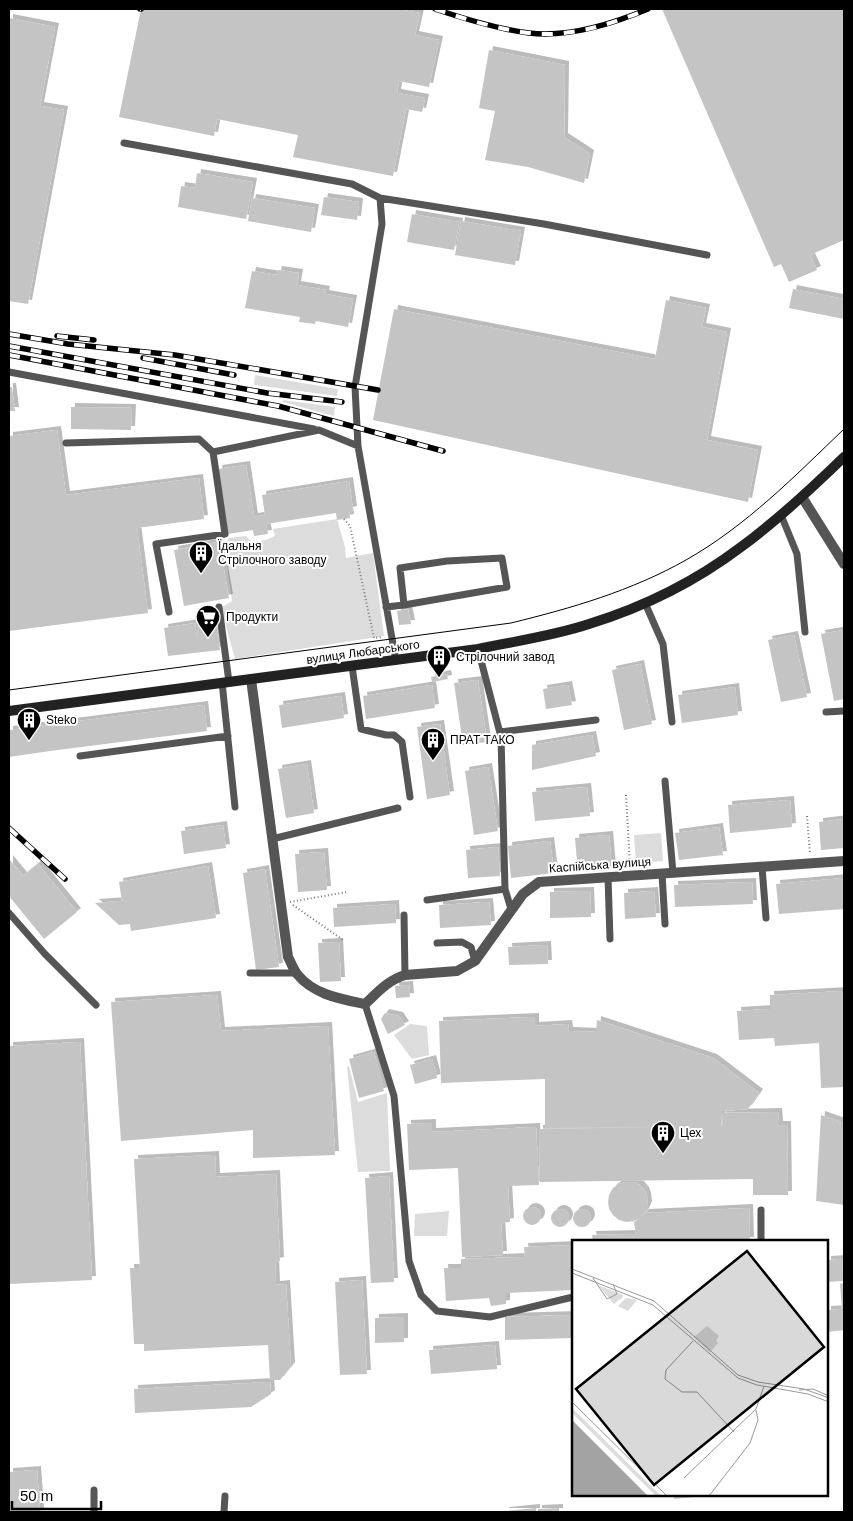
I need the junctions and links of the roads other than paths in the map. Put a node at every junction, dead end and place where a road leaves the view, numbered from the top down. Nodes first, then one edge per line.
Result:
1 (124, 143) dead end
2 (380, 198) junction
3 (707, 254) dead end
4 (9, 372) edge
5 (319, 430) junction
6 (66, 443) dead end
7 (358, 446) junction
8 (213, 452) junction
9 (844, 457) edge
10 (802, 497) junction
11 (781, 515) junction
12 (844, 564) edge
13 (645, 603) junction
14 (404, 605) junction
15 (219, 607) dead end
16 (386, 607) junction
17 (168, 612) dead end
18 (805, 632) dead end
19 (478, 649) junction
20 (396, 661) junction
21 (352, 666) junction
22 (251, 679) junction
23 (225, 682) junction
24 (9, 711) edge
25 (844, 711) edge
26 (826, 712) dead end
27 (596, 720) dead end
28 (672, 722) dead end
29 (500, 732) junction
30 (228, 736) junction
31 (80, 756) dead end
32 (665, 780) dead end
33 (410, 797) dead end
34 (235, 807) dead end
35 (398, 808) dead end
36 (272, 839) junction
37 (844, 861) edge
38 (762, 867) junction
39 (673, 873) junction
40 (662, 874) junction
41 (608, 878) junction
42 (506, 889) junction
43 (427, 900) dead end
44 (511, 909) junction
45 (9, 913) edge
46 (404, 915) dead end
47 (766, 918) dead end
48 (665, 924) dead end
49 (610, 938) dead end
50 (437, 942) dead end
51 (475, 961) junction
52 (250, 973) dead end
53 (296, 974) junction
54 (405, 974) junction
55 (365, 1004) junction
56 (96, 1005) dead end
57 (761, 1210) dead end
58 (762, 1240) edge
59 (572, 1298) edge
60 (94, 1490) dead end
61 (225, 1496) dead end
62 (94, 1512) edge
63 (224, 1512) edge

1 - 2 lane
2 - 3 lane
2 - 7 lane
4 - 5 lane
5 - 7 lane
5 - 8 lane
6 - 8 lane
7 - 16 lane
8 - 17 lane
9 - 10 main road, вулиця Любарського
10 - 11 main road, вулиця Любарського
10 - 12 street
11 - 13 main road, вулиця Любарського
11 - 18 lane
13 - 19 main road, вулиця Любарського
13 - 28 lane
14 - 14 lane
14 - 16 lane
15 - 23 lane
16 - 20 lane
19 - 20 main road, вулиця Любарського
19 - 29 lane
20 - 21 main road, вулиця Любарського
21 - 22 main road, вулиця Любарського
21 - 33 lane
22 - 23 main road, вулиця Любарського
22 - 36 street
23 - 24 main road, вулиця Любарського
23 - 30 lane
25 - 26 lane
27 - 29 lane
29 - 42 lane
30 - 31 lane
30 - 34 lane
32 - 39 lane
35 - 36 lane
36 - 53 street
37 - 38 street, Каспійська вулиця
38 - 39 street, Каспійська вулиця
38 - 47 lane
39 - 40 street, Каспійська вулиця
40 - 41 street, Каспійська вулиця
40 - 48 lane
41 - 44 street, Каспійська вулиця
41 - 49 lane
42 - 43 lane
42 - 44 lane
44 - 51 street, Каспійська вулиця
45 - 56 lane
46 - 54 lane
50 - 51 lane
51 - 54 street, Каспійська вулиця
52 - 53 lane
53 - 55 street
54 - 55 street, Каспійська вулиця
55 - 59 lane
57 - 58 lane
60 - 62 lane
61 - 63 lane

